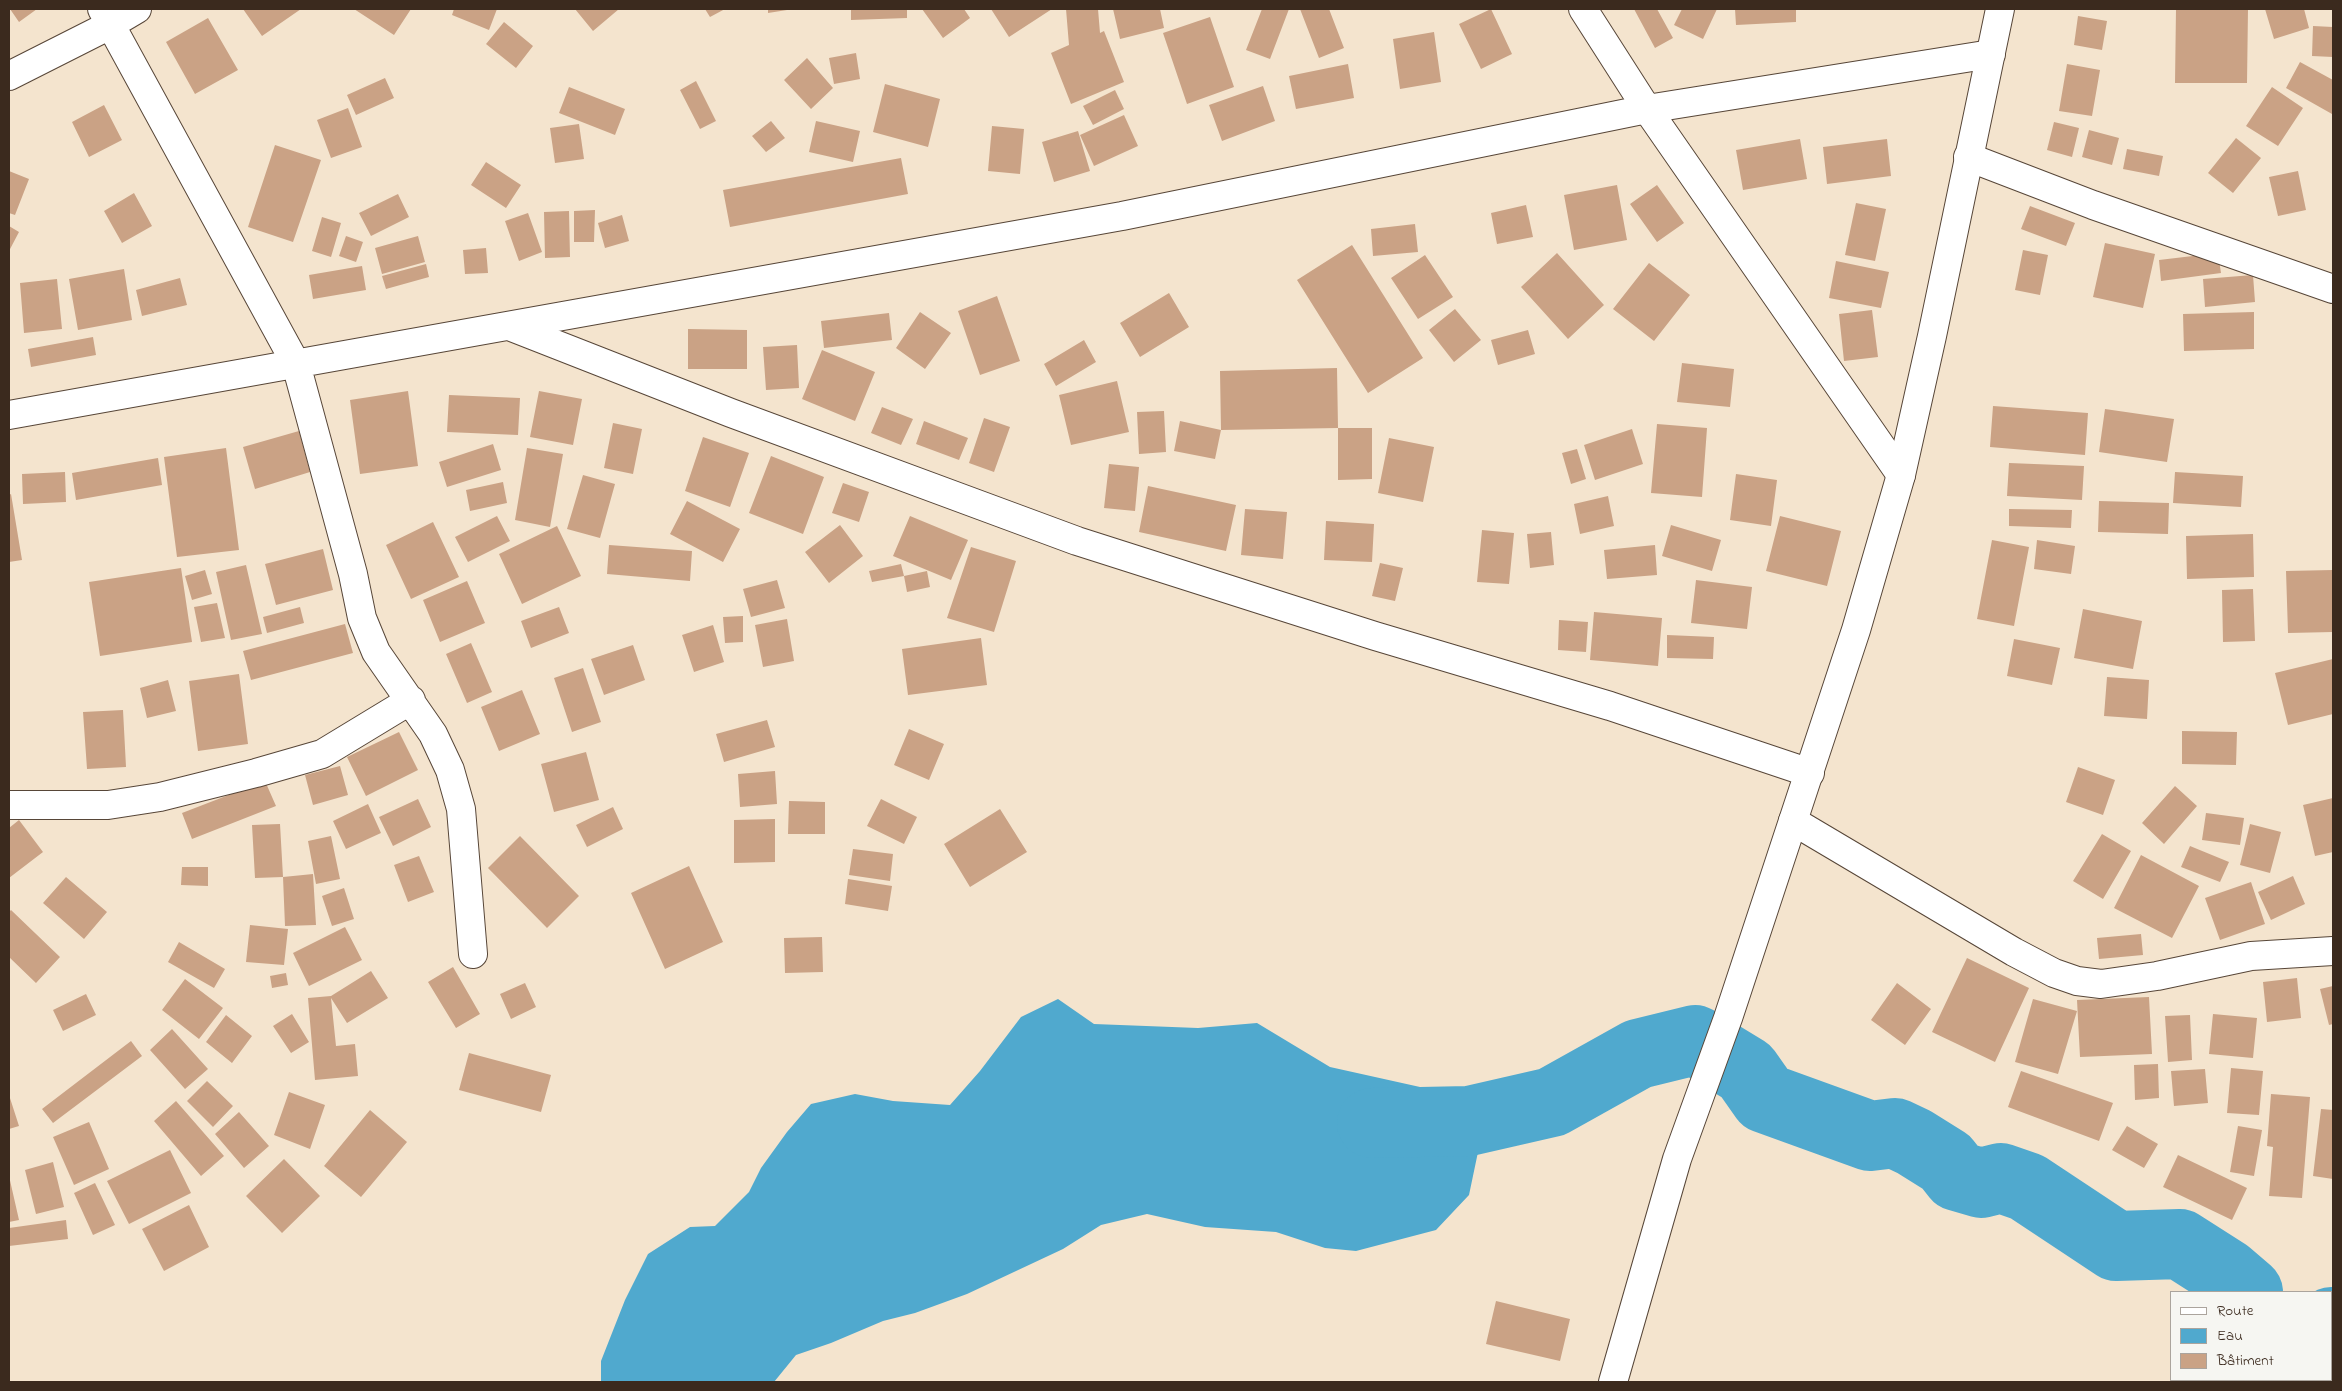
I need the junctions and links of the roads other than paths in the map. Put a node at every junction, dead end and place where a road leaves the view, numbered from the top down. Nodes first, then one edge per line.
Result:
1 (137, 9) edge
2 (1583, 9) edge
3 (2000, 9) edge
4 (106, 17) edge
5 (1991, 54) junction
6 (9, 76) edge
7 (1647, 109) junction
8 (1968, 157) junction
9 (2333, 289) edge
10 (509, 326) junction
11 (296, 364) junction
12 (9, 415) edge
13 (1901, 475) junction
14 (411, 700) junction
15 (1810, 773) junction
16 (9, 805) edge
17 (1793, 821) junction
18 (2333, 950) edge
19 (473, 954) dead end
20 (1613, 1382) edge

1 - 4 street
2 - 7 street
3 - 5 street
4 - 6 street
4 - 11 street
5 - 7 street
5 - 8 street
7 - 10 street
7 - 13 street
8 - 9 street
8 - 13 street
10 - 11 street
10 - 15 street
11 - 12 street
11 - 14 street
13 - 15 street
14 - 16 street
14 - 19 street
15 - 17 street
17 - 18 street
17 - 20 street

